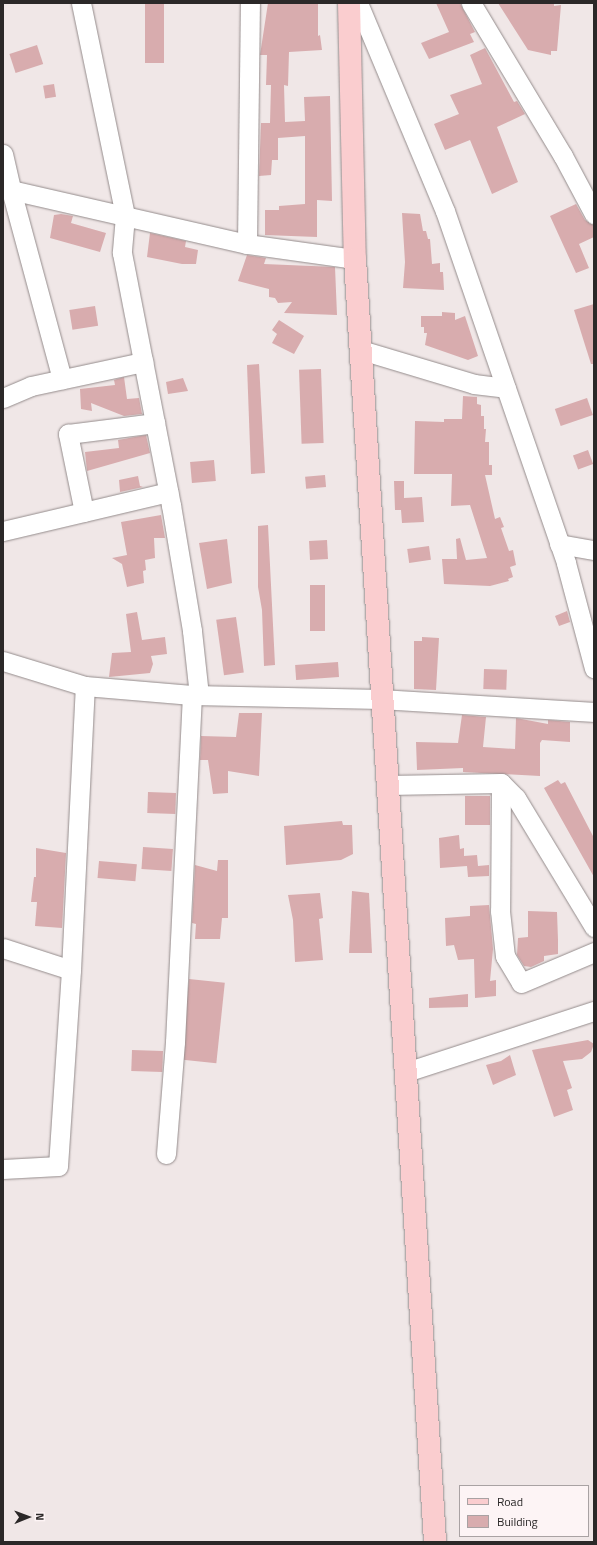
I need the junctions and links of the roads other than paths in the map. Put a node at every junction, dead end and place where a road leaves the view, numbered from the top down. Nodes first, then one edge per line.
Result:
1 (81, 3) edge
2 (250, 3) edge
3 (349, 3) edge
4 (358, 3) edge
5 (471, 3) edge
6 (3, 154) edge
7 (11, 190) junction
8 (594, 214) edge
9 (125, 216) junction
10 (247, 244) junction
11 (356, 259) junction
12 (361, 350) junction
13 (143, 362) junction
14 (62, 379) junction
15 (506, 388) junction
16 (3, 398) edge
17 (155, 423) junction
18 (168, 492) junction
19 (84, 512) junction
20 (3, 531) edge
21 (559, 544) junction
22 (594, 550) edge
23 (3, 661) edge
24 (594, 668) edge
25 (84, 686) junction
26 (196, 695) junction
27 (381, 699) junction
28 (594, 712) edge
29 (501, 783) junction
30 (388, 785) junction
31 (594, 927) edge
32 (3, 948) edge
33 (594, 952) edge
34 (71, 970) junction
35 (594, 1010) edge
36 (406, 1072) junction
37 (166, 1154) dead end
38 (3, 1169) edge
39 (435, 1542) edge

1 - 9 street
2 - 10 street
3 - 11 main road
4 - 15 street
5 - 8 street
6 - 7 street
7 - 9 street
7 - 14 street
9 - 10 street
9 - 13 street
10 - 11 street
11 - 12 main road
12 - 15 street
12 - 27 main road
13 - 14 street
13 - 17 street
14 - 16 street
15 - 21 street
17 - 18 street
17 - 19 street
18 - 19 street
18 - 26 street
19 - 20 street
21 - 22 street
21 - 24 street
23 - 25 street
25 - 26 street
25 - 34 street
26 - 27 street
26 - 37 street
27 - 28 street
27 - 30 main road
29 - 30 street
29 - 31 street
29 - 33 street
30 - 36 main road
32 - 34 street
34 - 38 street
35 - 36 street
36 - 39 main road

